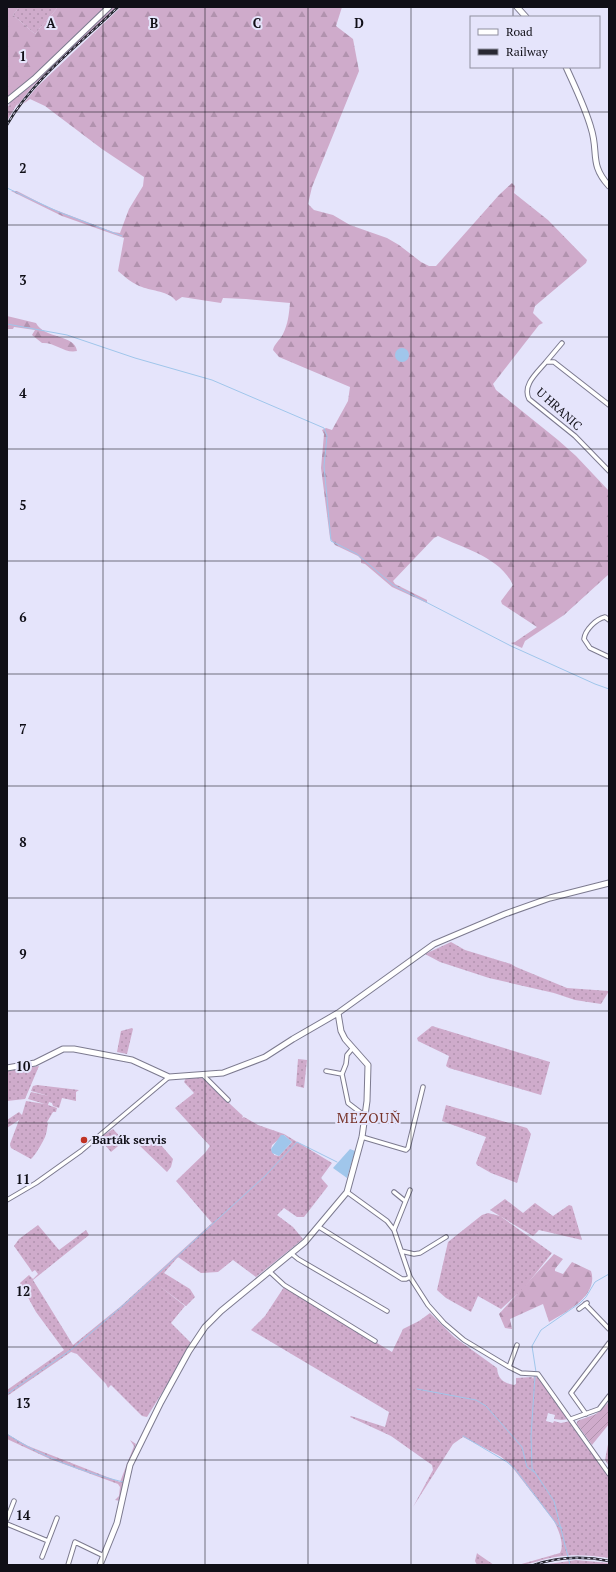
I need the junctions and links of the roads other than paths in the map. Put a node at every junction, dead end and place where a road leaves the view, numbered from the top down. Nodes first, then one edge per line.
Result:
1 (109, 7) edge
2 (517, 7) edge
3 (525, 16) edge
4 (566, 68) edge
5 (7, 101) edge
6 (609, 186) edge
7 (562, 343) dead end
8 (546, 362) junction
9 (609, 405) edge
10 (609, 471) edge
11 (609, 620) edge
12 (609, 657) edge
13 (609, 883) edge
14 (338, 1014) junction
15 (352, 1049) junction
16 (7, 1068) edge
17 (326, 1071) dead end
18 (342, 1074) junction
19 (203, 1075) junction
20 (169, 1077) junction
21 (423, 1087) dead end
22 (228, 1100) dead end
23 (365, 1116) junction
24 (362, 1137) junction
25 (410, 1190) dead end
26 (347, 1192) junction
27 (394, 1192) dead end
28 (7, 1200) edge
29 (405, 1201) junction
30 (319, 1227) junction
31 (394, 1230) junction
32 (446, 1237) dead end
33 (400, 1251) junction
34 (292, 1254) junction
35 (270, 1272) junction
36 (410, 1277) junction
37 (579, 1309) dead end
38 (387, 1311) dead end
39 (609, 1329) edge
40 (374, 1340) dead end
41 (609, 1343) edge
42 (517, 1345) dead end
43 (509, 1367) junction
44 (609, 1396) edge
45 (586, 1414) junction
46 (571, 1418) junction
47 (609, 1474) edge
48 (14, 1501) dead end
49 (57, 1518) dead end
50 (7, 1519) edge
51 (7, 1524) edge
52 (48, 1541) junction
53 (106, 1554) junction
54 (42, 1557) dead end
55 (68, 1565) edge
56 (100, 1565) edge

1 - 5 street
2 - 3 street
4 - 6 street
7 - 8 street, U HRANIC
8 - 9 street
8 - 10 street, U HRANIC
11 - 12 street
13 - 14 street
14 - 15 street
14 - 19 street
15 - 18 street
15 - 23 street
16 - 20 street
17 - 18 street
18 - 23 street
19 - 20 street
19 - 22 street
20 - 28 street
21 - 24 street
23 - 24 street
24 - 26 street
25 - 29 street
26 - 30 street
26 - 31 street
27 - 29 street
29 - 31 street
30 - 34 street
30 - 36 street
31 - 33 street
32 - 33 street
33 - 36 street
34 - 35 street
34 - 38 street
35 - 40 street
35 - 53 street
36 - 43 street
37 - 39 street
41 - 45 street
42 - 43 street
43 - 46 street
44 - 45 street
45 - 46 street
46 - 47 street
48 - 50 street
49 - 52 street
51 - 52 street
52 - 54 street
53 - 55 street
53 - 56 street

